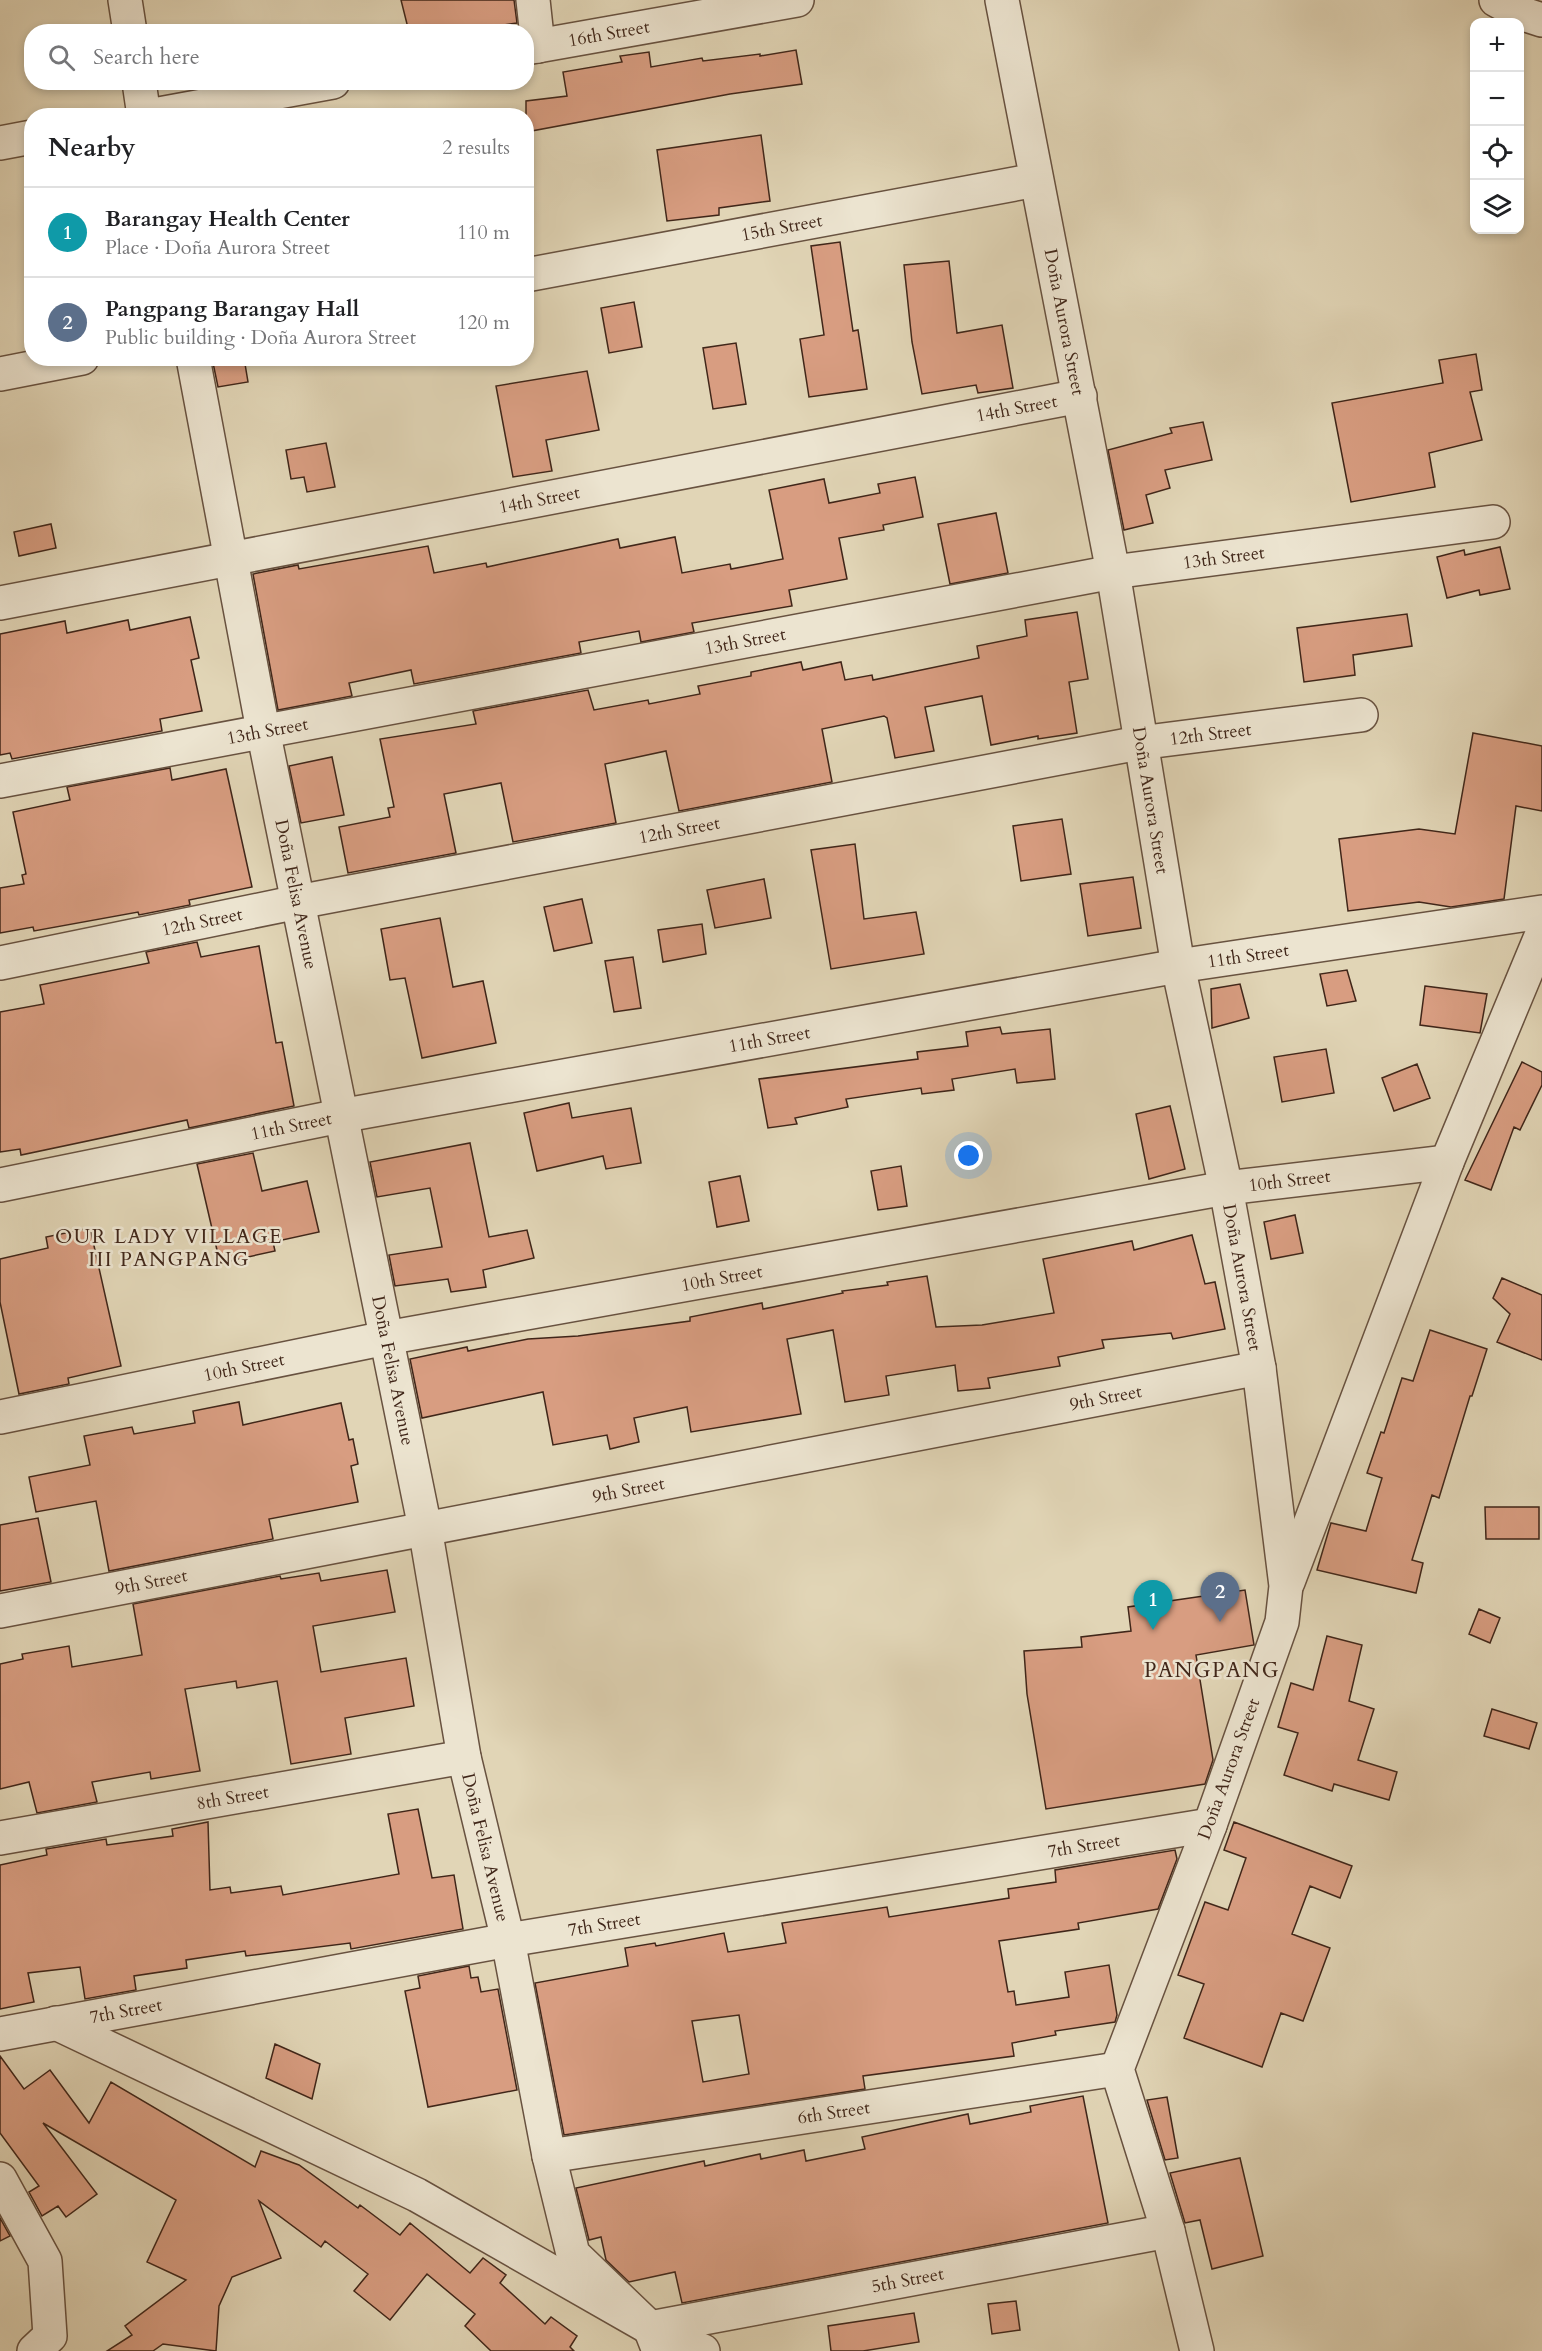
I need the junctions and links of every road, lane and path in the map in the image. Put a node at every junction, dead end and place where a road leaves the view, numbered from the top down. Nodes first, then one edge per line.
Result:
1 (125, 0) edge
2 (533, 0) edge
3 (797, 0) edge
4 (1002, 0) edge
5 (1496, 0) edge
6 (752, 4) edge
7 (1542, 20) edge
8 (129, 24) edge
9 (532, 24) edge
10 (534, 47) edge
11 (141, 90) edge
12 (289, 90) edge
13 (144, 108) edge
14 (190, 108) edge
15 (24, 138) edge
16 (0, 143) edge
17 (1036, 180) junction
18 (534, 274) edge
19 (41, 366) edge
20 (195, 366) edge
21 (0, 374) edge
22 (1080, 396) junction
23 (1493, 522) dead end
24 (231, 560) junction
25 (1113, 572) junction
26 (0, 603) edge
27 (1361, 715) dead end
28 (263, 730) junction
29 (1139, 742) junction
30 (0, 781) edge
31 (298, 902) junction
32 (1542, 912) edge
33 (1542, 934) edge
34 (0, 963) edge
35 (1178, 966) junction
36 (340, 1116) junction
37 (1447, 1161) junction
38 (0, 1185) edge
39 (1226, 1188) junction
40 (386, 1338) junction
41 (1259, 1368) junction
42 (0, 1417) edge
43 (424, 1528) junction
44 (1286, 1586) junction
45 (0, 1611) edge
46 (464, 1757) junction
47 (1210, 1825) junction
48 (0, 1838) edge
49 (507, 1940) junction
50 (56, 2023) junction
51 (0, 2034) edge
52 (1117, 2069) junction
53 (549, 2156) junction
54 (0, 2179) edge
55 (1168, 2231) junction
56 (654, 2340) edge
57 (34, 2351) edge
58 (703, 2351) edge
59 (1197, 2351) edge

1 - 8 street
2 - 9 street
3 - 6 street, 16th Street
4 - 17 street, Doña Aurora Street
5 - 7 street
6 - 10 street, 16th Street
11 - 13 street
12 - 14 street
15 - 16 street
17 - 18 street, 15th Street
17 - 22 street, Doña Aurora Street
19 - 21 street
20 - 24 street, Doña Felisa Avenue
22 - 24 street, 14th Street
22 - 25 street, Doña Aurora Street
23 - 25 street, 13th Street
24 - 26 street, 14th Street
24 - 28 street, Doña Felisa Avenue
25 - 28 street, 13th Street
25 - 29 street, Doña Aurora Street
27 - 29 street, 12th Street
28 - 30 street, 13th Street
28 - 31 street, Doña Felisa Avenue
29 - 31 street, 12th Street
29 - 35 street, Doña Aurora Street
31 - 34 street, 12th Street
31 - 36 street, Doña Felisa Avenue
32 - 35 street, 11th Street
33 - 37 street
35 - 36 street, 11th Street
35 - 39 street, Doña Aurora Street
36 - 38 street, 11th Street
36 - 40 street, Doña Felisa Avenue
37 - 39 street, 10th Street
37 - 44 street
39 - 40 street, 10th Street
39 - 41 street, Doña Aurora Street
40 - 42 street, 10th Street
40 - 43 street, Doña Felisa Avenue
41 - 43 street, 9th Street
41 - 44 street, Doña Aurora Street
43 - 45 street, 9th Street
43 - 46 street, Doña Felisa Avenue
44 - 47 street, Doña Aurora Street
46 - 48 street, 8th Street
46 - 49 street, Doña Felisa Avenue
47 - 49 street, 7th Street
47 - 52 street, Doña Aurora Street
49 - 50 street, 7th Street
49 - 53 street, Doña Felisa Avenue
50 - 51 street, 7th Street
50 - 56 street
52 - 53 street, 6th Street
52 - 55 street
53 - 56 street, Doña Felisa Avenue
54 - 57 street
55 - 56 street, 5th Street
55 - 59 street
56 - 58 street

